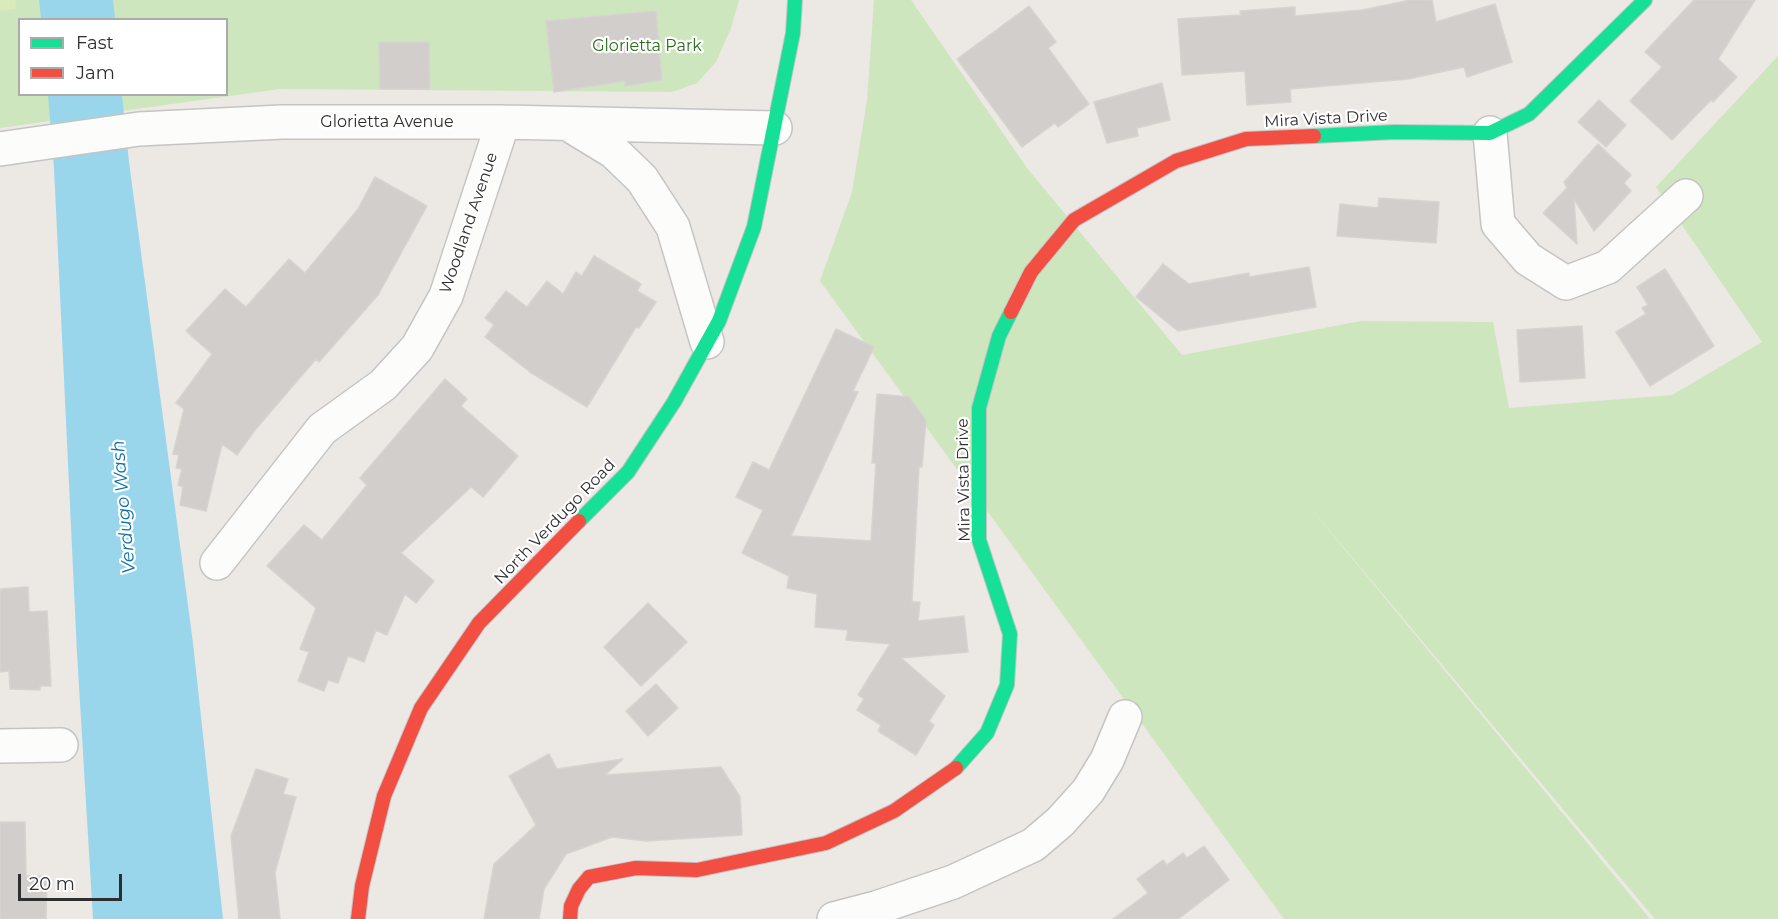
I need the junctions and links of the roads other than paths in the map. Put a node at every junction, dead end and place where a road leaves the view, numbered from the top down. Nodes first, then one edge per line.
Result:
1 (795, 0) edge
2 (1646, 0) edge
3 (503, 122) junction
4 (568, 124) junction
5 (775, 128) junction
6 (1490, 133) junction
7 (0, 149) edge
8 (1686, 196) dead end
9 (707, 342) junction
10 (218, 563) dead end
11 (1125, 717) dead end
12 (0, 746) edge
13 (61, 746) dead end
14 (358, 919) edge
15 (570, 919) edge
16 (834, 919) edge

1 - 5 street, North Verdugo Road
2 - 6 street, Mira Vista Drive
3 - 4 street, Glorietta Avenue
3 - 7 street, Glorietta Avenue
3 - 10 street, Woodland Avenue
4 - 5 street, Glorietta Avenue
4 - 9 street
5 - 9 street, North Verdugo Road
6 - 8 street
6 - 15 street, Mira Vista Drive
9 - 14 street, North Verdugo Road
11 - 16 street
12 - 13 street

